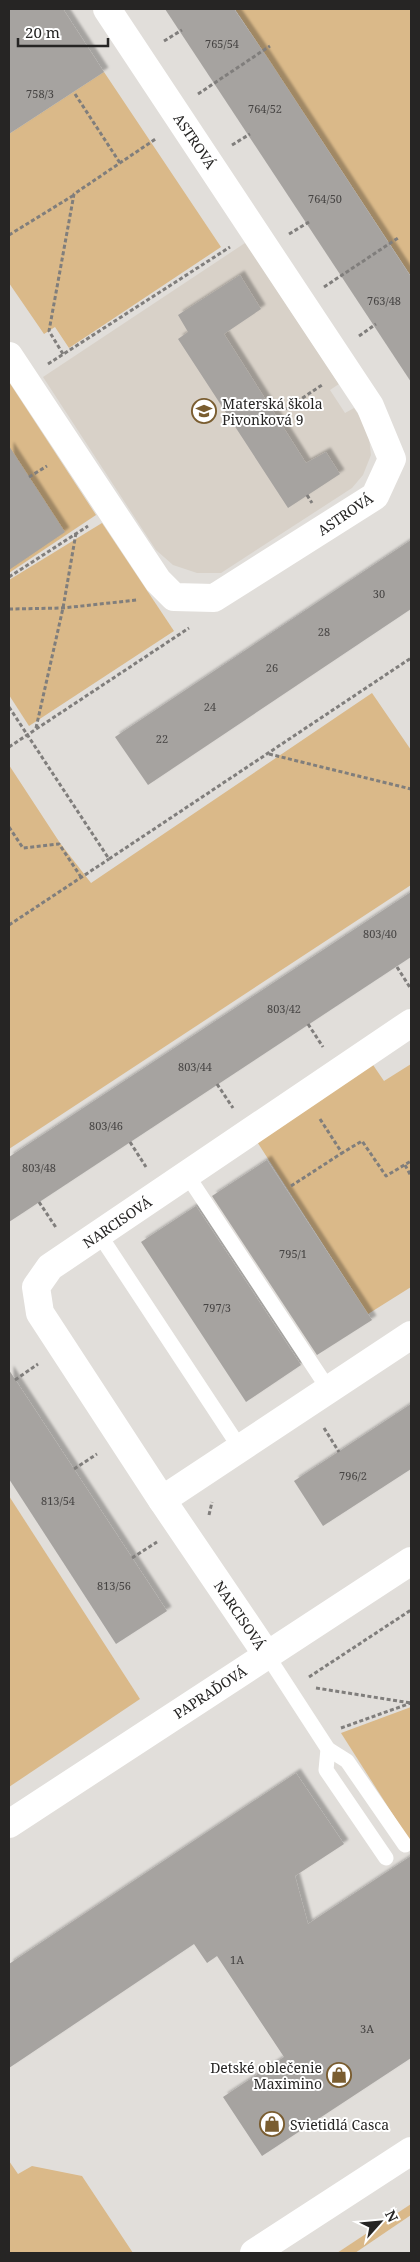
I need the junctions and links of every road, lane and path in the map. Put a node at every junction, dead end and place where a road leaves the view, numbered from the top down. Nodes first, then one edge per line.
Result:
1 (107, 9) edge
2 (270, 46) dead end
3 (76, 94) dead end
4 (181, 121) junction
5 (120, 163) junction
6 (74, 194) junction
7 (254, 231) junction
8 (9, 235) edge
9 (398, 238) dead end
10 (319, 290) dead end
11 (64, 354) junction
12 (9, 356) edge
13 (345, 370) junction
14 (24, 380) junction
15 (286, 409) dead end
16 (90, 524) dead end
17 (76, 533) junction
18 (9, 577) edge
19 (142, 600) dead end
20 (63, 608) junction
21 (9, 609) edge
22 (196, 622) dead end
23 (411, 658) edge
24 (9, 707) edge
25 (36, 728) junction
26 (27, 734) junction
27 (9, 747) edge
28 (268, 754) junction
29 (411, 789) edge
30 (9, 827) edge
31 (109, 859) junction
32 (81, 877) junction
33 (9, 925) edge
34 (396, 967) dead end
35 (411, 989) edge
36 (411, 1023) edge
37 (308, 1024) dead end
38 (324, 1050) dead end
39 (217, 1084) dead end
40 (304, 1096) junction
41 (235, 1111) dead end
42 (130, 1142) dead end
43 (342, 1153) junction
44 (411, 1161) edge
45 (405, 1165) junction
46 (147, 1169) dead end
47 (187, 1175) junction
48 (411, 1176) edge
49 (292, 1186) dead end
50 (40, 1202) dead end
51 (99, 1234) junction
52 (61, 1236) dead end
53 (411, 1335) edge
54 (42, 1361) dead end
55 (15, 1380) dead end
56 (329, 1390) junction
57 (321, 1424) dead end
58 (240, 1448) junction
59 (100, 1452) dead end
60 (339, 1452) dead end
61 (74, 1469) dead end
62 (213, 1495) dead end
63 (162, 1500) junction
64 (211, 1525) dead end
65 (159, 1540) dead end
66 (132, 1558) dead end
67 (411, 1561) edge
68 (411, 1610) edge
69 (268, 1655) junction
70 (291, 1684) junction
71 (411, 1703) edge
72 (319, 1736) junction
73 (328, 1749) junction
74 (9, 1824) edge
75 (405, 1846) dead end
76 (386, 1858) dead end
77 (411, 2151) edge
78 (254, 2253) edge

1 - 4 street, ASTROVÁ
2 - 4 path
3 - 5 path
4 - 5 path
4 - 7 street, ASTROVÁ
5 - 6 path
6 - 8 path
6 - 11 path
7 - 11 path
7 - 13 street, ASTROVÁ
9 - 10 path
11 - 14 path
12 - 14 street, ASTROVÁ
13 - 14 street, ASTROVÁ
13 - 15 path
16 - 17 path
17 - 18 path
17 - 20 path
19 - 20 path
20 - 21 path
20 - 25 path
22 - 25 path
23 - 28 path
24 - 26 path
25 - 26 path
26 - 27 path
26 - 31 path
28 - 29 path
28 - 31 path
30 - 32 path
31 - 32 path
32 - 33 path
34 - 35 path
36 - 40 street, NARCISOVÁ
37 - 38 path
39 - 41 path
40 - 43 path
40 - 47 street, NARCISOVÁ
42 - 46 path
43 - 45 path
43 - 49 path
44 - 45 path
45 - 48 path
47 - 51 street, NARCISOVÁ
47 - 56 lane
50 - 52 path
51 - 58 lane
51 - 63 street, NARCISOVÁ
53 - 56 street
54 - 55 path
56 - 58 street
57 - 60 path
58 - 63 street
59 - 61 path
62 - 64 path
63 - 69 street, NARCISOVÁ
65 - 66 path
67 - 69 street, PAPRAĎOVÁ
68 - 70 path
69 - 70 lane
69 - 74 street, PAPRAĎOVÁ
70 - 71 path
70 - 72 lane
71 - 72 path
72 - 73 lane
73 - 75 lane
73 - 76 lane
77 - 78 street

